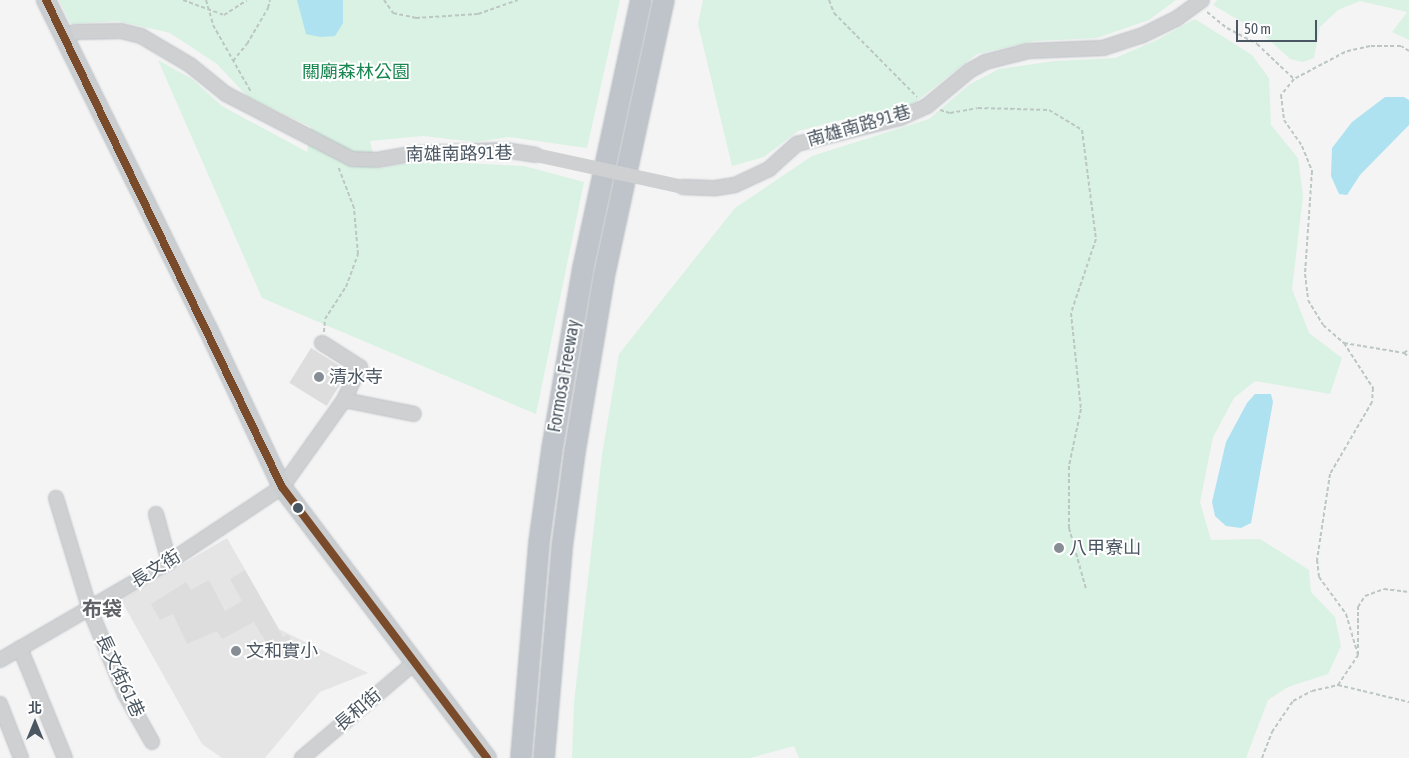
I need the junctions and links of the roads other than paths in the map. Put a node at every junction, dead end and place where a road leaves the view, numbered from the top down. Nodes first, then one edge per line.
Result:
1 (46, 0) edge
2 (641, 0) edge
3 (664, 0) edge
4 (1200, 2) edge
5 (66, 39) junction
6 (322, 343) road end
7 (344, 400) junction
8 (414, 414) dead end
9 (282, 487) junction
10 (56, 498) dead end
11 (156, 514) dead end
12 (169, 562) junction
13 (90, 610) junction
14 (20, 648) junction
15 (0, 660) edge
16 (414, 663) junction
17 (0, 704) edge
18 (152, 742) dead end
19 (21, 758) edge
20 (65, 758) edge
21 (302, 758) edge
22 (487, 758) edge
23 (521, 758) edge
24 (544, 758) edge

1 - 5 main road
2 - 23 highway, Formosa Freeway
3 - 24 highway, Formosa Freeway
4 - 5 street, 南雄南路91巷, bridge
5 - 9 main road
6 - 7 street
7 - 8 street
7 - 9 street
9 - 12 street, 長文街
9 - 16 main road
10 - 13 street, 長文街61巷
11 - 12 street
12 - 13 street, 長文街
13 - 14 street, 長文街
13 - 18 street, 長文街61巷
14 - 15 street, 長文街
14 - 20 street
16 - 21 street, 長和街
16 - 22 main road
17 - 19 street

